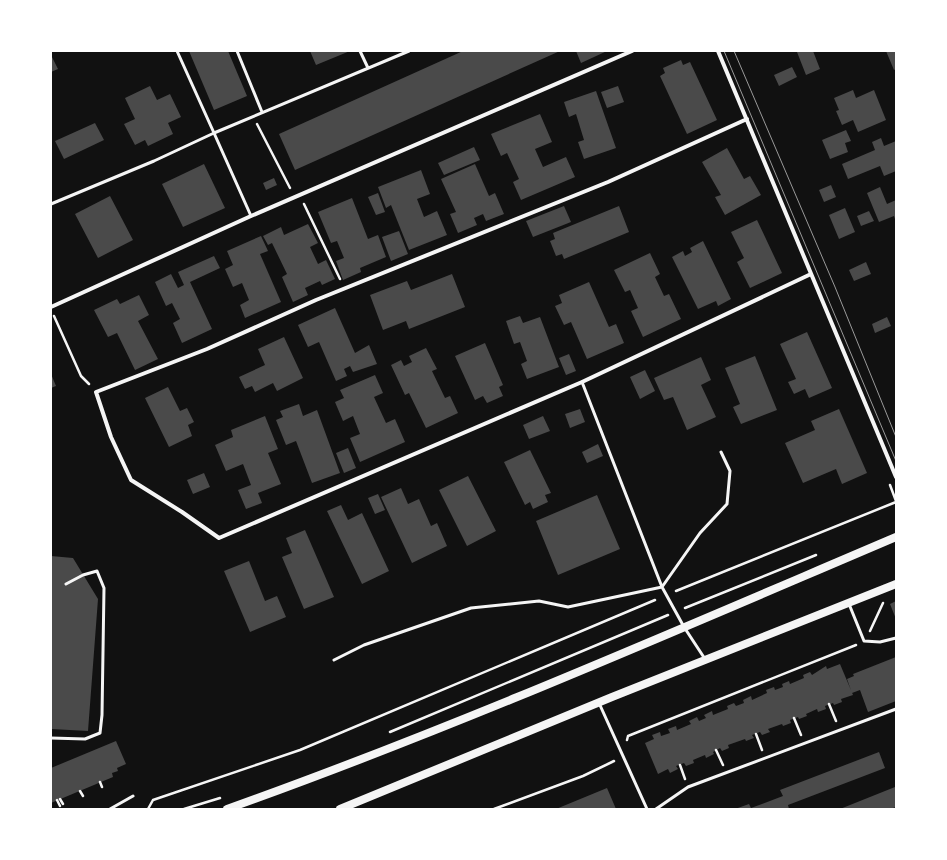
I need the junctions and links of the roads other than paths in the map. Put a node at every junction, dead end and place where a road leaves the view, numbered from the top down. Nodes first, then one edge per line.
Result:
1 (177, 51) edge
2 (238, 51) edge
3 (360, 51) edge
4 (409, 51) edge
5 (632, 51) edge
6 (718, 51) edge
7 (368, 68) junction
8 (262, 112) junction
9 (747, 119) junction
10 (214, 133) junction
11 (51, 204) edge
12 (251, 216) junction
13 (811, 274) junction
14 (51, 306) edge
15 (582, 382) junction
16 (721, 452) dead end
17 (896, 477) edge
18 (896, 537) edge
19 (66, 584) dead end
20 (896, 584) edge
21 (662, 587) junction
22 (849, 604) junction
23 (684, 627) junction
24 (896, 638) edge
25 (334, 660) dead end
26 (706, 661) junction
27 (599, 703) junction
28 (896, 709) edge
29 (51, 738) edge
30 (133, 796) dead end
31 (110, 809) edge
32 (227, 809) edge
33 (340, 809) edge
34 (647, 809) edge
35 (656, 809) edge

1 - 10 lane
2 - 8 lane
3 - 7 lane
4 - 7 lane
5 - 12 street
6 - 9 street
7 - 8 lane
8 - 10 lane
9 - 13 street
9 - 15 street
10 - 11 lane
10 - 12 lane
12 - 14 street
13 - 15 street
13 - 17 street
15 - 21 lane
16 - 21 lane
18 - 23 main road
19 - 29 lane
20 - 22 main road
21 - 23 lane
21 - 25 lane
22 - 24 lane
22 - 26 main road
23 - 26 lane
23 - 32 main road
26 - 27 main road
27 - 33 main road
27 - 34 lane
28 - 35 lane
30 - 31 lane

